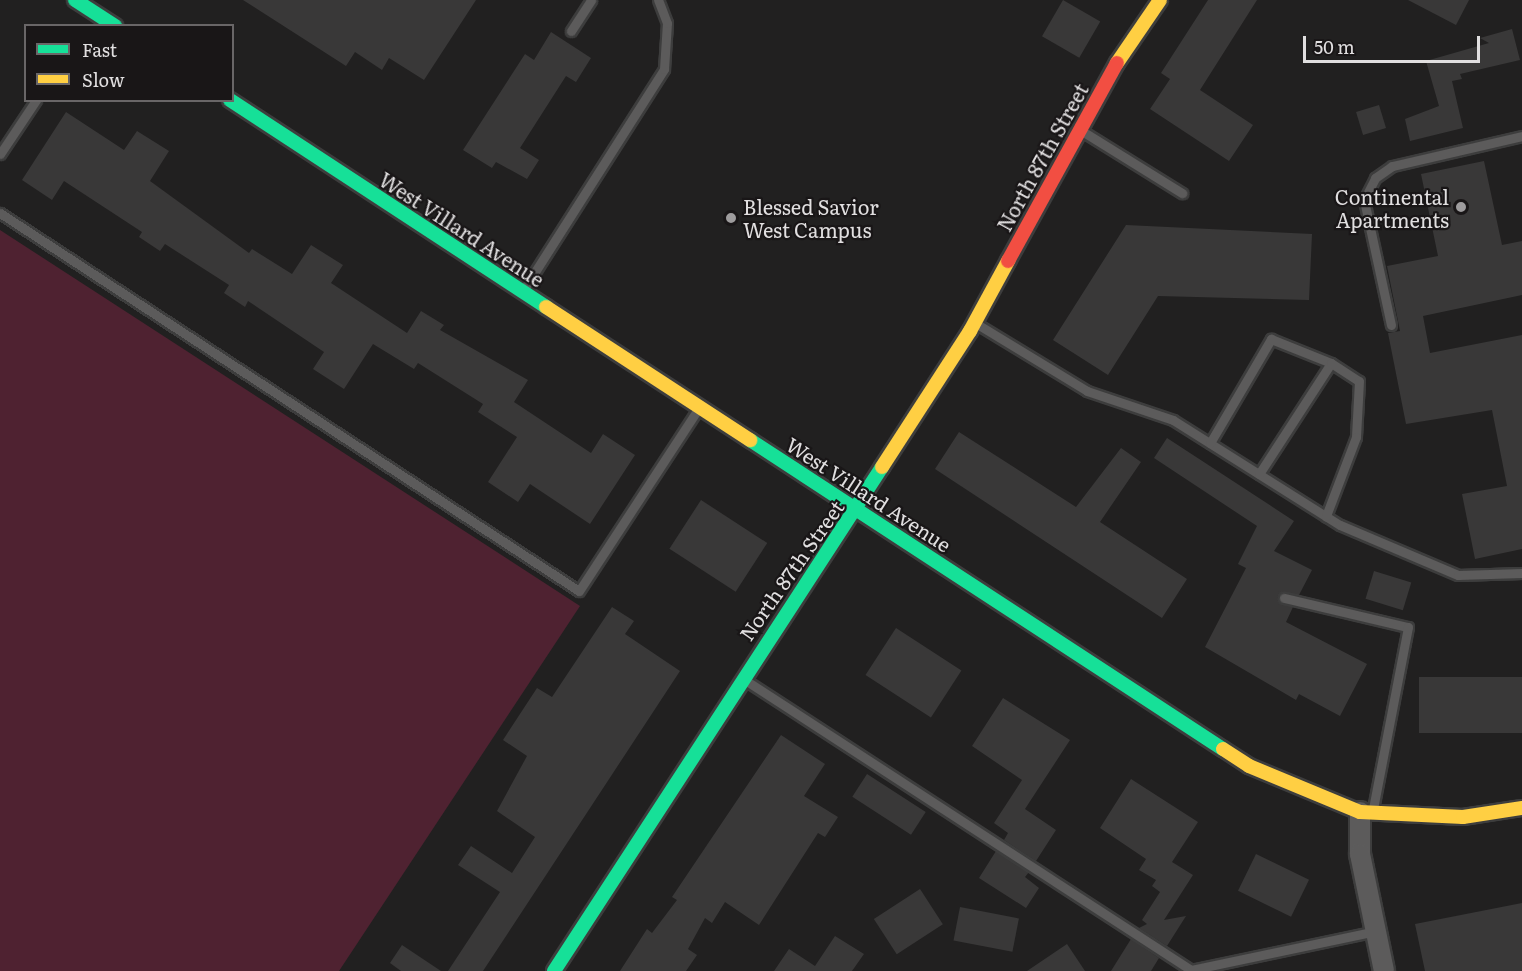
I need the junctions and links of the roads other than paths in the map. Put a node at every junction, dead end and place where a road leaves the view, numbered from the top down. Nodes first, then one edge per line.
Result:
1 (75, 0) edge
2 (591, 0) edge
3 (658, 0) edge
4 (1160, 0) edge
5 (94, 12) junction
6 (86, 24) edge
7 (112, 24) edge
8 (571, 31) dead end
9 (35, 102) edge
10 (233, 102) edge
11 (1079, 129) junction
12 (1522, 136) edge
13 (0, 154) edge
14 (1182, 193) dead end
15 (0, 213) edge
16 (523, 291) junction
17 (974, 323) junction
18 (1391, 325) dead end
19 (1331, 363) junction
20 (699, 406) junction
21 (1210, 443) junction
22 (1259, 474) junction
23 (857, 509) junction
24 (1326, 516) junction
25 (1522, 573) edge
26 (1284, 598) dead end
27 (741, 678) junction
28 (1522, 808) edge
29 (1366, 813) junction
30 (1376, 931) junction
31 (554, 971) edge
32 (1384, 971) edge

1 - 5 street
2 - 8 lane
3 - 16 lane
4 - 11 street, North 87th Street
5 - 6 lane
5 - 7 street
9 - 13 lane
10 - 16 street, West Villard Avenue
11 - 14 lane
11 - 17 street, North 87th Street
12 - 18 lane
15 - 20 lane
16 - 20 street, West Villard Avenue
17 - 21 lane
17 - 23 street, North 87th Street
19 - 21 lane
19 - 22 lane
19 - 24 lane
20 - 23 street, West Villard Avenue
21 - 22 lane
22 - 24 lane
23 - 27 street, North 87th Street
23 - 29 street, West Villard Avenue
24 - 25 lane
26 - 29 lane
27 - 30 lane
27 - 31 street, North 87th Street
28 - 29 street, West Villard Avenue
29 - 30 street
30 - 32 street

